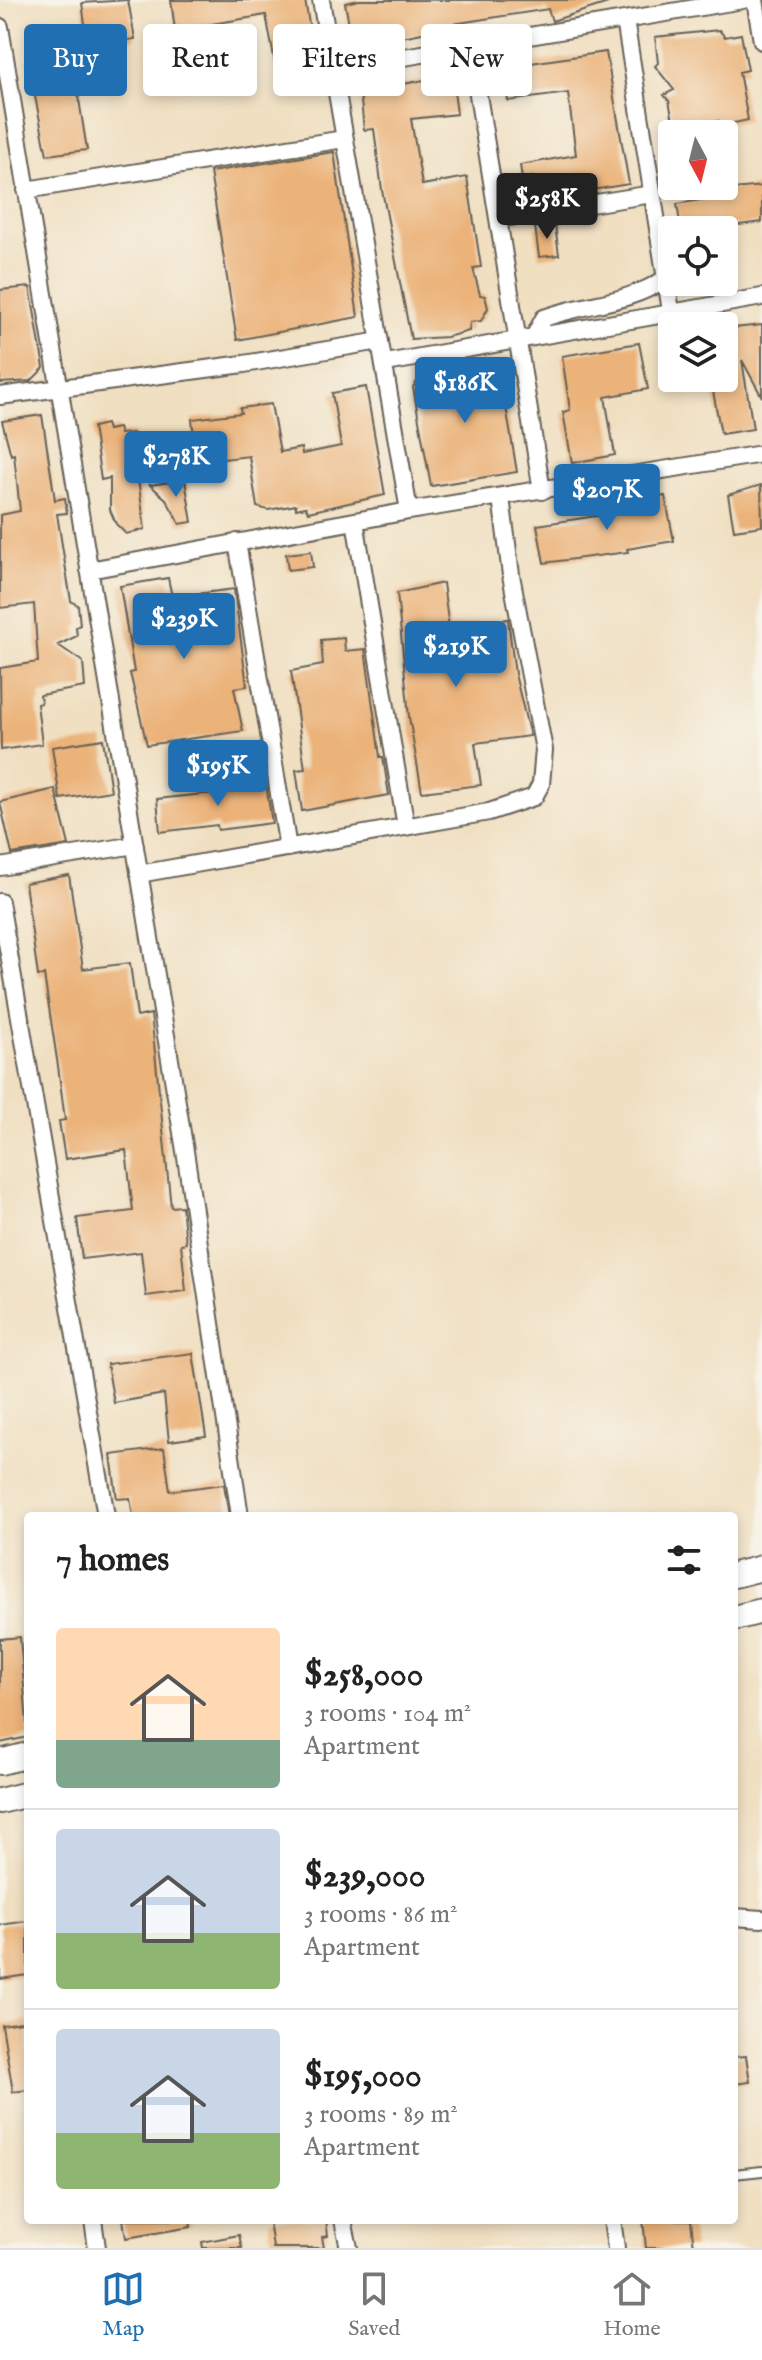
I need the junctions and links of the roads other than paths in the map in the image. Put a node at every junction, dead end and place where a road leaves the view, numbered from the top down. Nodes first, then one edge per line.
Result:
1 (321, 0) edge
2 (743, 0) edge
3 (755, 0) edge
4 (625, 20) junction
5 (325, 24) edge
6 (0, 27) edge
7 (532, 35) edge
8 (762, 41) edge
9 (337, 96) edge
10 (478, 96) edge
11 (344, 139) junction
12 (26, 190) junction
13 (652, 194) junction
14 (498, 219) junction
15 (658, 233) edge
16 (658, 284) edge
17 (668, 296) edge
18 (762, 297) edge
19 (671, 311) junction
20 (535, 335) junction
21 (517, 338) junction
22 (380, 341) junction
23 (386, 363) junction
24 (61, 389) junction
25 (0, 396) edge
26 (762, 454) edge
27 (542, 491) junction
28 (501, 497) junction
29 (409, 511) junction
30 (355, 521) junction
31 (237, 542) junction
32 (89, 570) junction
33 (406, 827) junction
34 (135, 845) junction
35 (288, 848) junction
36 (0, 867) edge
37 (139, 874) junction
38 (0, 902) edge
39 (105, 1512) edge
40 (239, 1512) edge
41 (762, 1568) edge
42 (738, 1574) edge
43 (762, 1611) edge
44 (738, 1617) edge
45 (24, 1756) edge
46 (0, 1762) edge
47 (24, 1795) edge
48 (0, 1801) edge
49 (738, 1917) edge
50 (762, 1919) edge
51 (762, 2171) edge
52 (738, 2174) edge
53 (94, 2224) edge
54 (344, 2224) edge
55 (613, 2224) edge
56 (97, 2248) edge
57 (349, 2248) edge
58 (616, 2248) edge

1 - 5 street
2 - 4 street
3 - 8 street
4 - 7 street
4 - 13 street
6 - 12 street
9 - 11 street
10 - 14 street
11 - 12 street
11 - 22 street
12 - 24 street
13 - 14 street
13 - 15 street
14 - 21 street
16 - 20 street
17 - 19 street
18 - 19 street
19 - 20 street
20 - 21 street
21 - 23 street
21 - 27 street
22 - 23 street
22 - 24 street
23 - 29 street
24 - 25 street
24 - 32 street
26 - 27 street
27 - 28 street
28 - 29 street
28 - 33 street
29 - 30 street
30 - 31 street
30 - 33 street
31 - 32 street
31 - 35 street
32 - 34 street
33 - 35 street
34 - 36 street
34 - 37 street
35 - 37 street
37 - 40 street
38 - 39 street
41 - 42 main road
43 - 44 main road
45 - 46 main road
47 - 48 main road
49 - 50 street
51 - 52 lane
53 - 56 street
54 - 57 street
55 - 58 street

